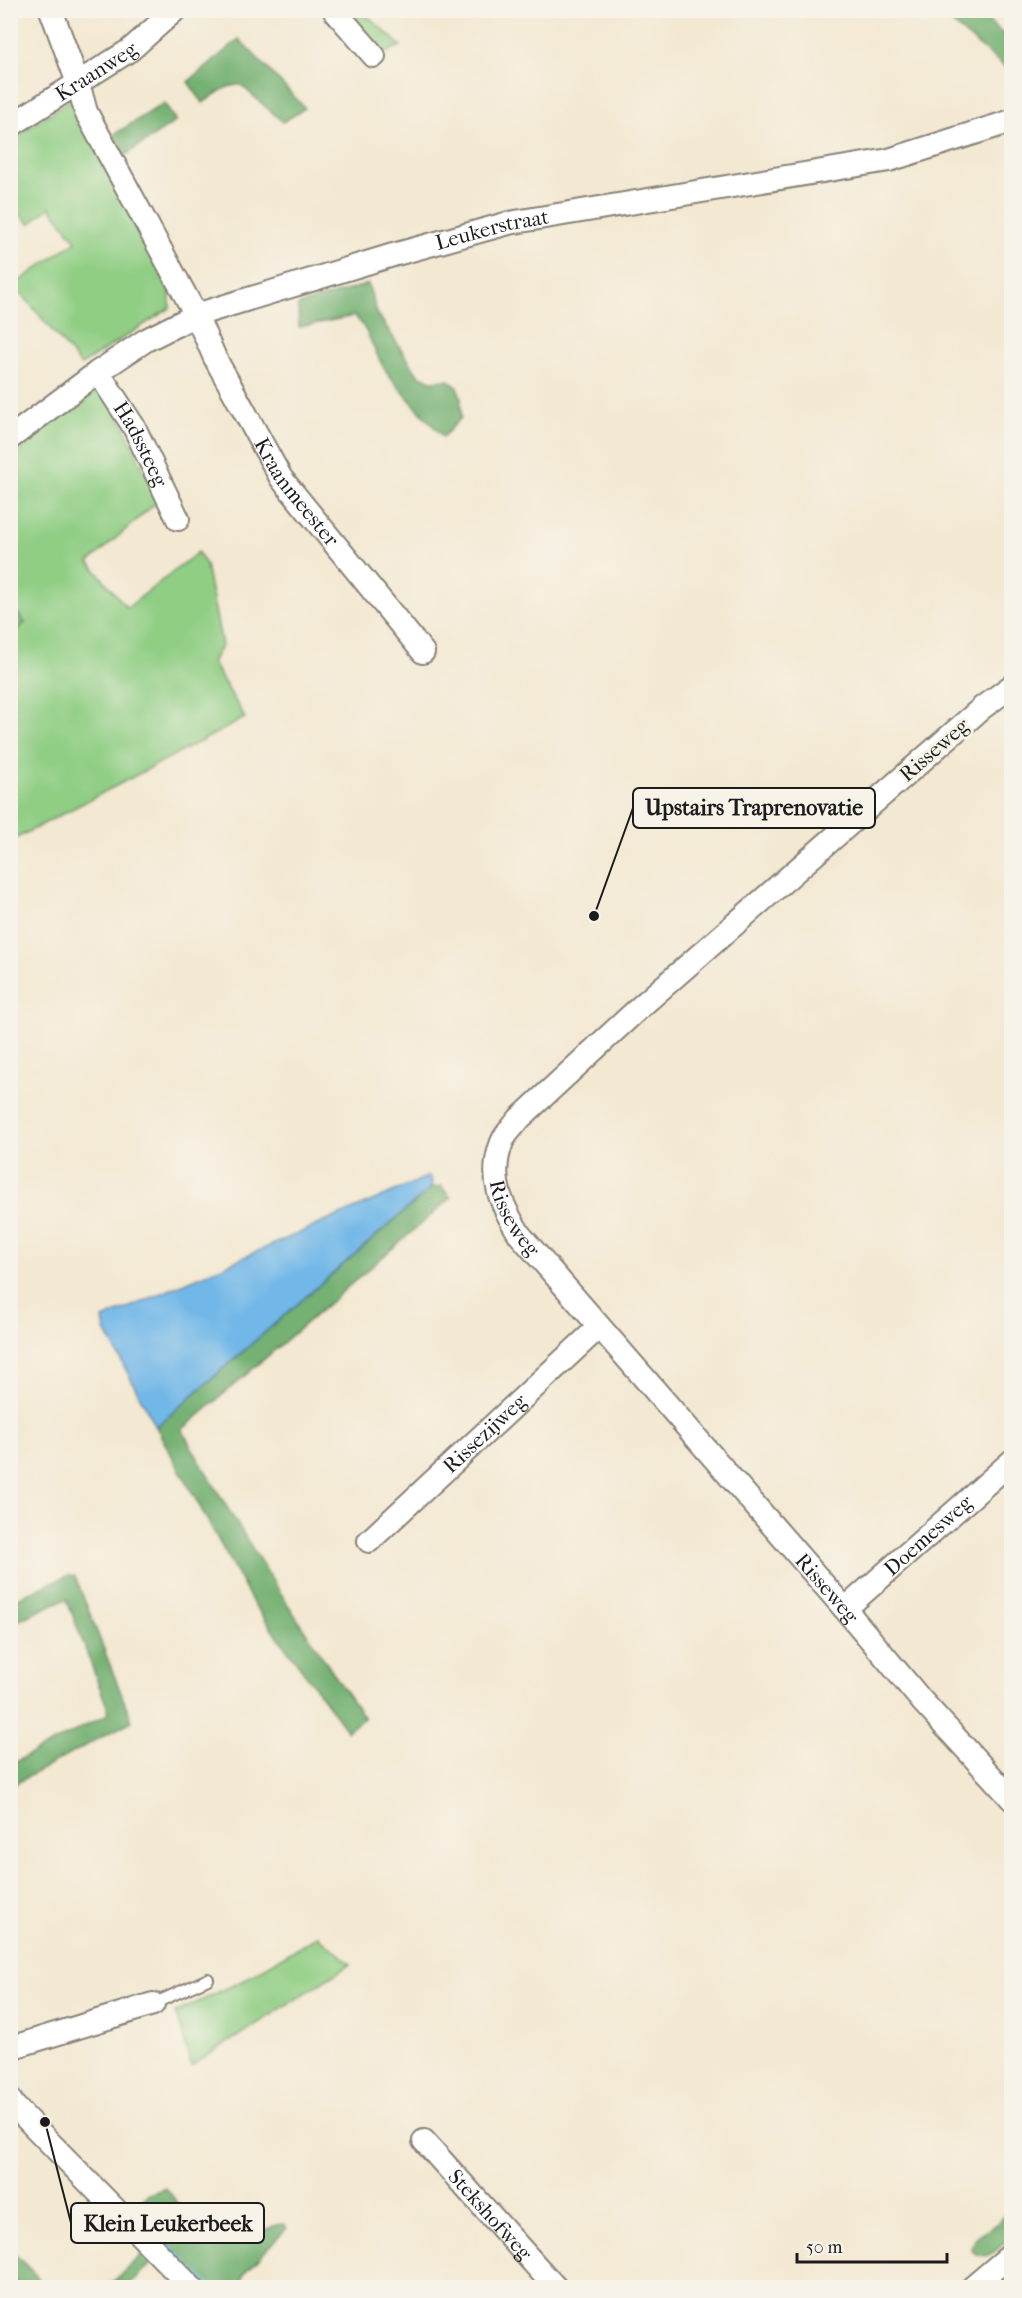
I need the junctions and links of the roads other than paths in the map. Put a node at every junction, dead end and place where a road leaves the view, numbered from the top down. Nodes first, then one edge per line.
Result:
1 (51, 10) edge
2 (175, 10) edge
3 (333, 10) edge
4 (374, 56) dead end
5 (78, 83) junction
6 (1011, 121) edge
7 (10, 126) edge
8 (196, 315) junction
9 (98, 372) junction
10 (10, 438) edge
11 (178, 519) dead end
12 (423, 652) dead end
13 (1011, 686) edge
14 (599, 1327) junction
15 (1011, 1461) edge
16 (369, 1541) dead end
17 (845, 1609) junction
18 (1011, 1799) edge
19 (208, 1979) dead end
20 (153, 2004) joint
21 (10, 2048) edge
22 (10, 2100) edge
23 (424, 2142) dead end
24 (1011, 2254) edge
25 (192, 2288) edge
26 (556, 2288) edge
27 (972, 2288) edge

1 - 5 street, Kraanmeester
2 - 5 street, Kraanweg
3 - 4 street
5 - 7 street, Kraanweg
5 - 8 street, Kraanmeester
6 - 8 street, Leukerstraat
8 - 9 street, Leukerstraat
8 - 12 street, Kraanmeester
9 - 10 street, Leukerstraat
9 - 11 street, Hadssteeg
13 - 14 street, Risseweg
14 - 16 street, Rissezijweg
14 - 17 street, Risseweg
15 - 17 street, Doemesweg
17 - 18 street, Risseweg
19 - 20 lane
20 - 21 street
22 - 25 street
23 - 26 street, Stekshofweg
24 - 27 street

